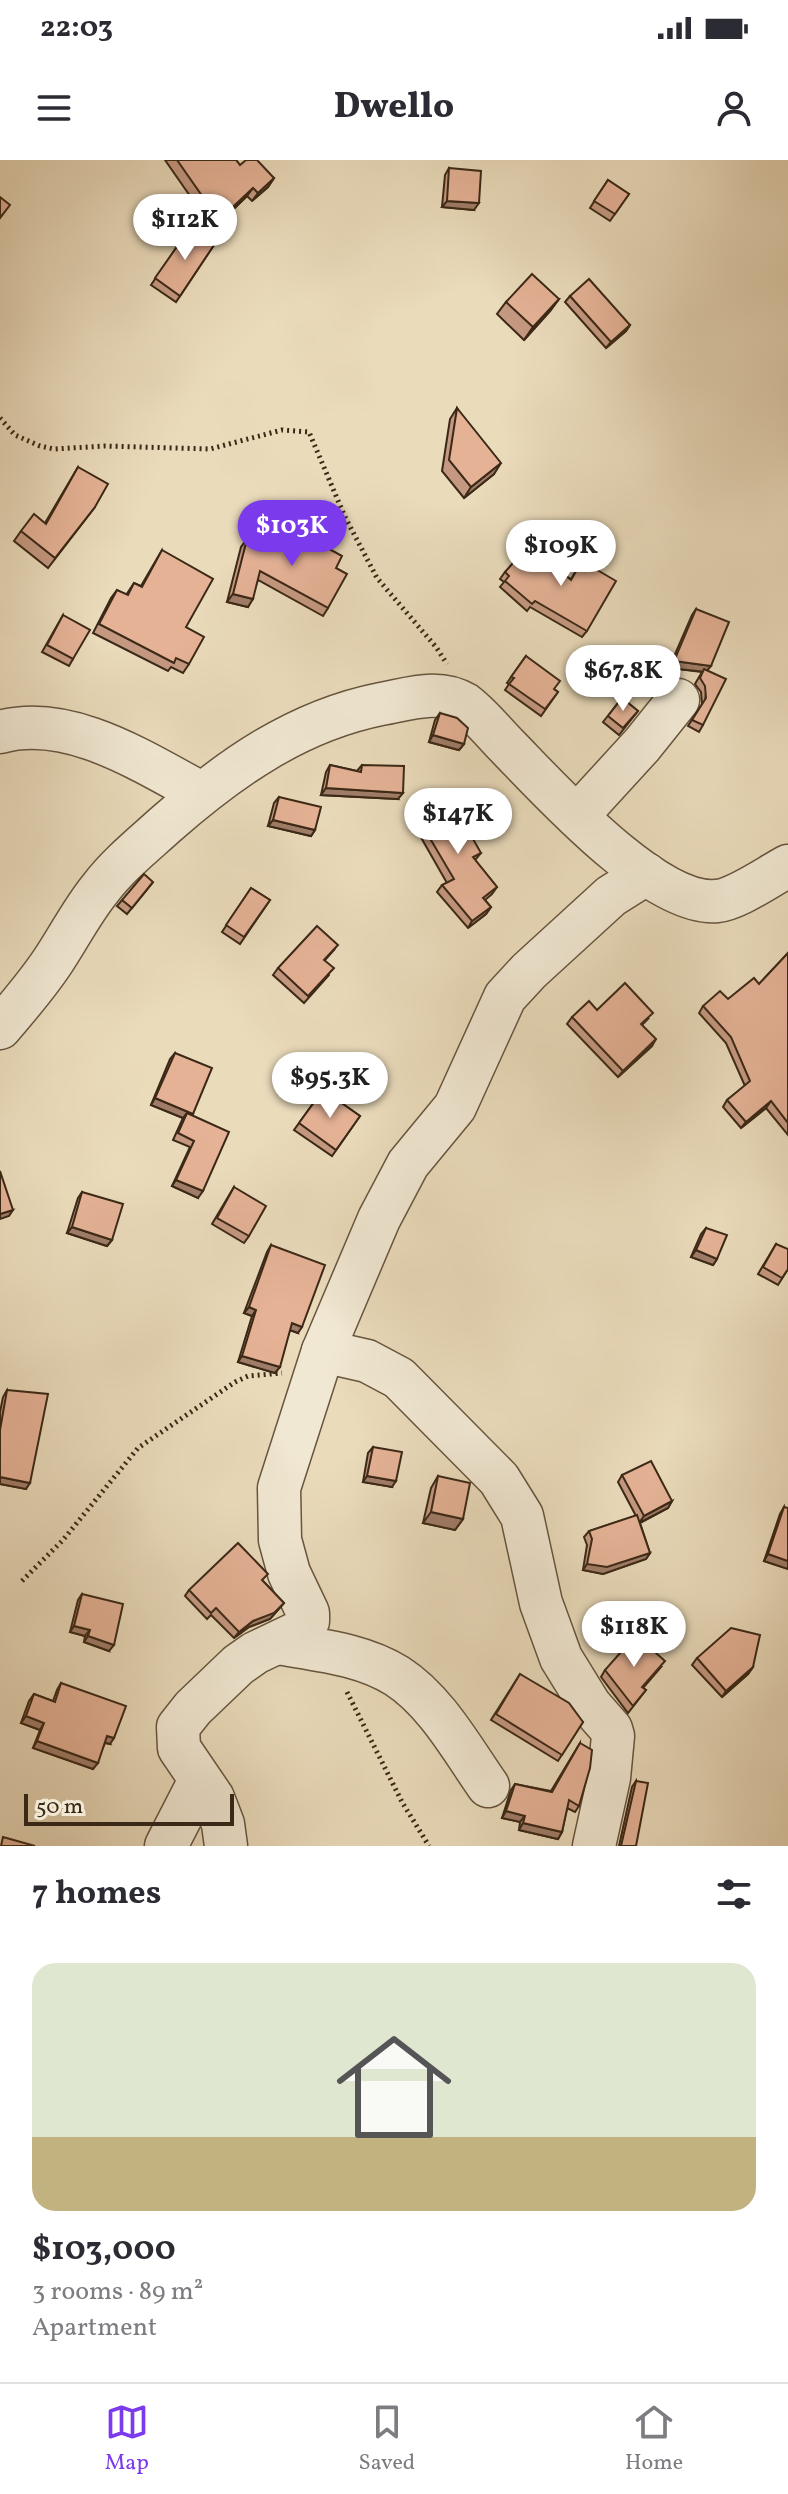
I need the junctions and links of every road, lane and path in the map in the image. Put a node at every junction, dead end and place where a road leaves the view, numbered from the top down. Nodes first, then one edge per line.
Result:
1 (0, 418) edge
2 (678, 700) dead end
3 (462, 702) junction
4 (0, 732) edge
5 (201, 793) junction
6 (577, 816) junction
7 (609, 847) junction
8 (788, 866) edge
9 (646, 874) junction
10 (611, 896) junction
11 (0, 1028) edge
12 (323, 1351) junction
13 (22, 1581) dead end
14 (278, 1643) junction
15 (322, 1650) junction
16 (200, 1780) junction
17 (488, 1786) dead end
18 (166, 1846) edge
19 (226, 1846) edge
20 (429, 1846) edge
21 (594, 1846) edge

1 - 3 path
2 - 6 street
3 - 5 street
3 - 6 street
4 - 5 street
5 - 11 street
6 - 7 street
7 - 9 street
7 - 10 street
8 - 9 street
9 - 10 street
10 - 12 street
12 - 13 path
12 - 14 street
12 - 21 street
14 - 15 street
14 - 16 street
15 - 17 street
15 - 20 path
16 - 18 street
16 - 19 street

